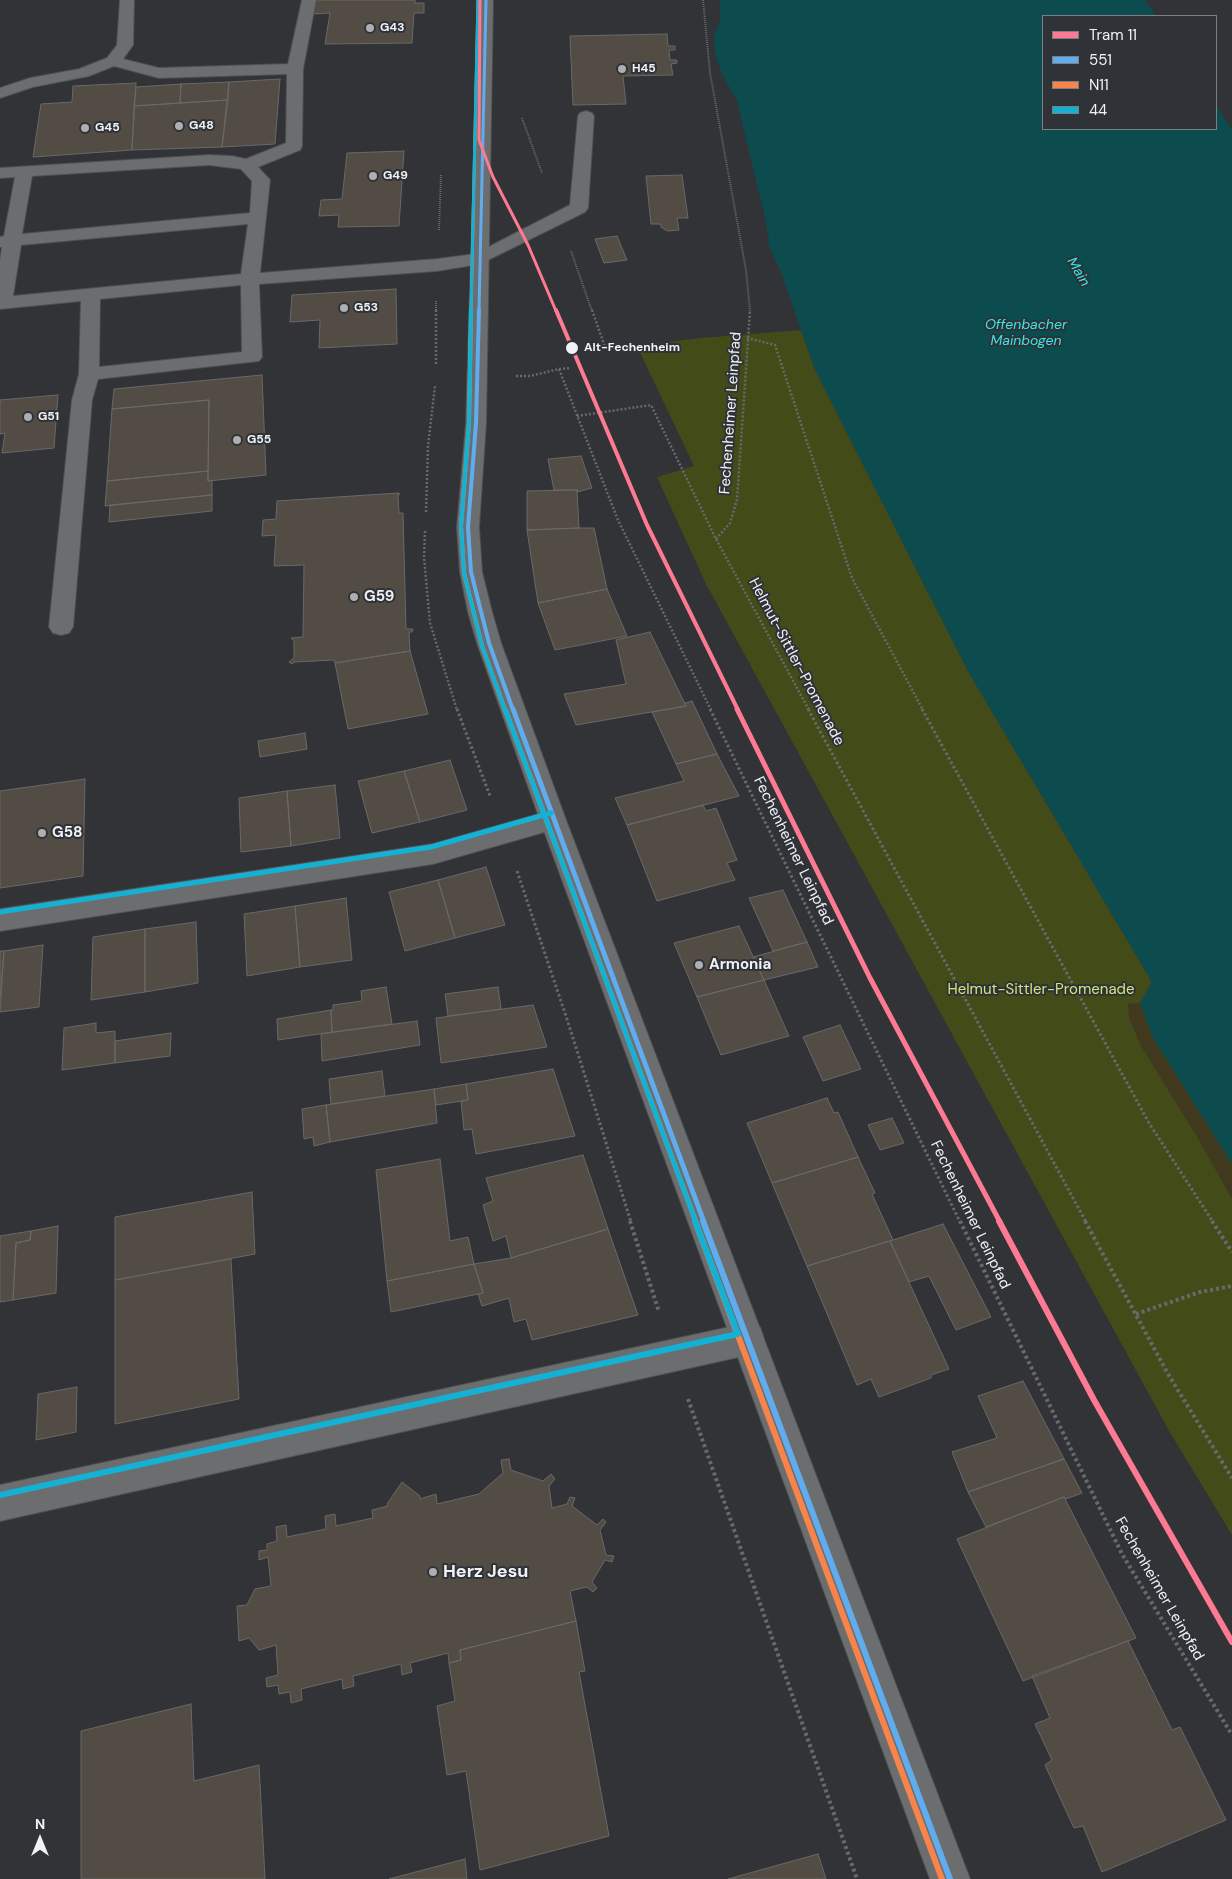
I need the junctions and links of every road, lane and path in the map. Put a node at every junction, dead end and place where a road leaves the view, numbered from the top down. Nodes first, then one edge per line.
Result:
1 (127, 0) edge
2 (309, 0) edge
3 (486, 0) edge
4 (703, 0) edge
5 (113, 61) junction
6 (295, 69) junction
7 (0, 93) edge
8 (586, 116) dead end
9 (247, 165) junction
10 (24, 172) junction
11 (0, 173) edge
12 (258, 218) junction
13 (6, 241) edge
14 (480, 259) junction
15 (250, 279) junction
16 (91, 295) junction
17 (1, 303) edge
18 (747, 338) junction
19 (571, 368) dead end
20 (560, 370) dead end
21 (89, 374) junction
22 (435, 380) dead end
23 (426, 519) dead end
24 (425, 528) dead end
25 (716, 539) junction
26 (61, 627) dead end
27 (553, 820) junction
28 (504, 834) junction
29 (0, 920) edge
30 (1232, 1252) edge
31 (1232, 1286) edge
32 (1136, 1314) junction
33 (748, 1339) junction
34 (673, 1356) junction
35 (1232, 1478) edge
36 (0, 1503) edge
37 (1232, 1735) edge
38 (857, 1879) edge
39 (950, 1879) edge

1 - 5 street
2 - 6 street
3 - 14 street
4 - 18 path, Fechenheimer Leinpfad
5 - 6 street
5 - 7 street
6 - 9 street
8 - 14 street
9 - 10 street
9 - 12 street
10 - 11 street
10 - 13 street
12 - 13 street
12 - 15 street
13 - 17 street
14 - 15 street
14 - 27 street
15 - 16 street
15 - 21 street
16 - 17 street
16 - 21 street
18 - 25 path, Fechenheimer Leinpfad
18 - 30 path
19 - 20 path
21 - 26 street
22 - 23 path
24 - 28 path
25 - 32 path, Helmut-Sittler-Promenade
25 - 37 path, Fechenheimer Leinpfad
27 - 28 street
27 - 33 street
28 - 29 street
28 - 34 path
31 - 32 path
32 - 35 path, Helmut-Sittler-Promenade
33 - 34 street
33 - 39 street
34 - 36 street
34 - 38 path

